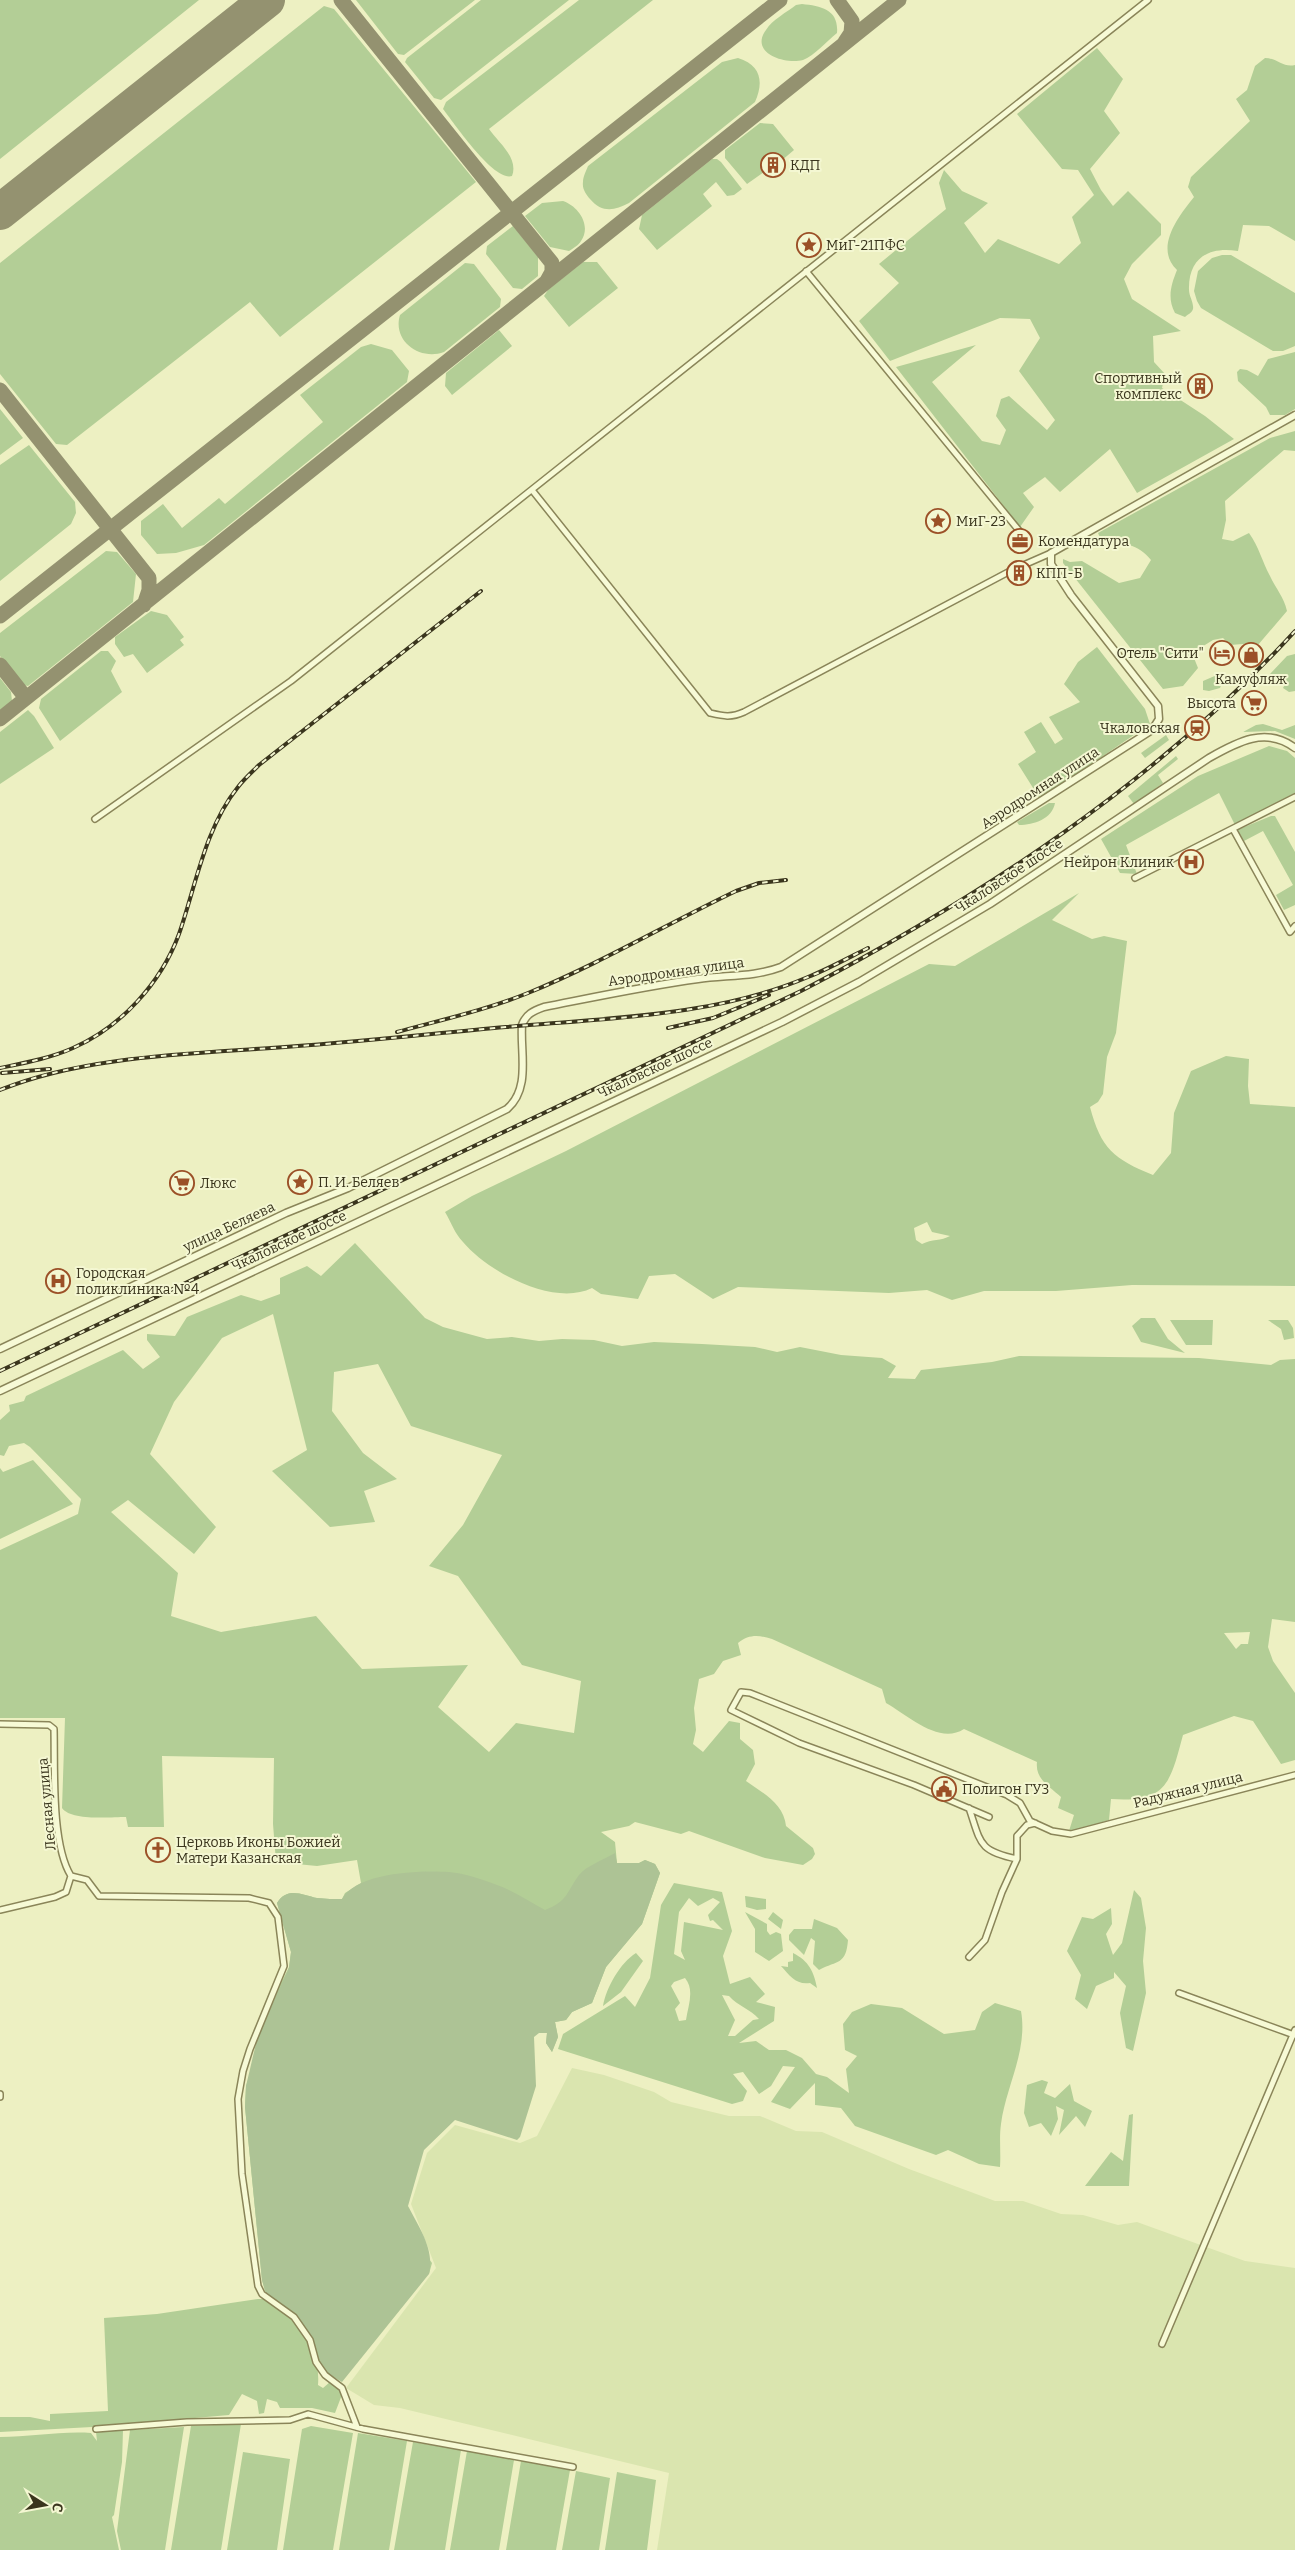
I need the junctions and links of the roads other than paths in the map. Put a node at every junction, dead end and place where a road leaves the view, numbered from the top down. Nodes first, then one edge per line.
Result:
1 (1148, 0) edge
2 (806, 271) junction
3 (1295, 415) edge
4 (532, 490) junction
5 (1021, 533) dead end
6 (1051, 553) junction
7 (1295, 748) edge
8 (1295, 796) edge
9 (95, 819) dead end
10 (1233, 829) junction
11 (1135, 878) dead end
12 (1295, 926) edge
13 (518, 1096) joint
14 (0, 1349) edge
15 (0, 1391) edge
16 (0, 1724) edge
17 (1295, 1775) edge
18 (969, 1808) junction
19 (989, 1817) dead end
20 (1035, 1823) junction
21 (1017, 1859) junction
22 (71, 1876) junction
23 (0, 1910) edge
24 (969, 1956) dead end
25 (1179, 1994) dead end
26 (1294, 2033) edge
27 (1162, 2344) dead end
28 (357, 2427) junction
29 (96, 2429) dead end
30 (574, 2468) dead end

1 - 2 street
2 - 4 street
2 - 5 street
3 - 6 street
4 - 6 street
4 - 9 street
6 - 13 street, Аэродромная улица
7 - 15 street, Чкаловское шоссе
8 - 10 street
10 - 11 street
10 - 12 street
13 - 14 street, улица Беляева
16 - 22 street, Лесная улица
17 - 20 street, Радужная улица
18 - 19 street
18 - 20 street
18 - 21 street
20 - 21 street
21 - 24 street
22 - 23 street
22 - 28 street
25 - 26 street
26 - 27 street
28 - 29 street
28 - 30 street

